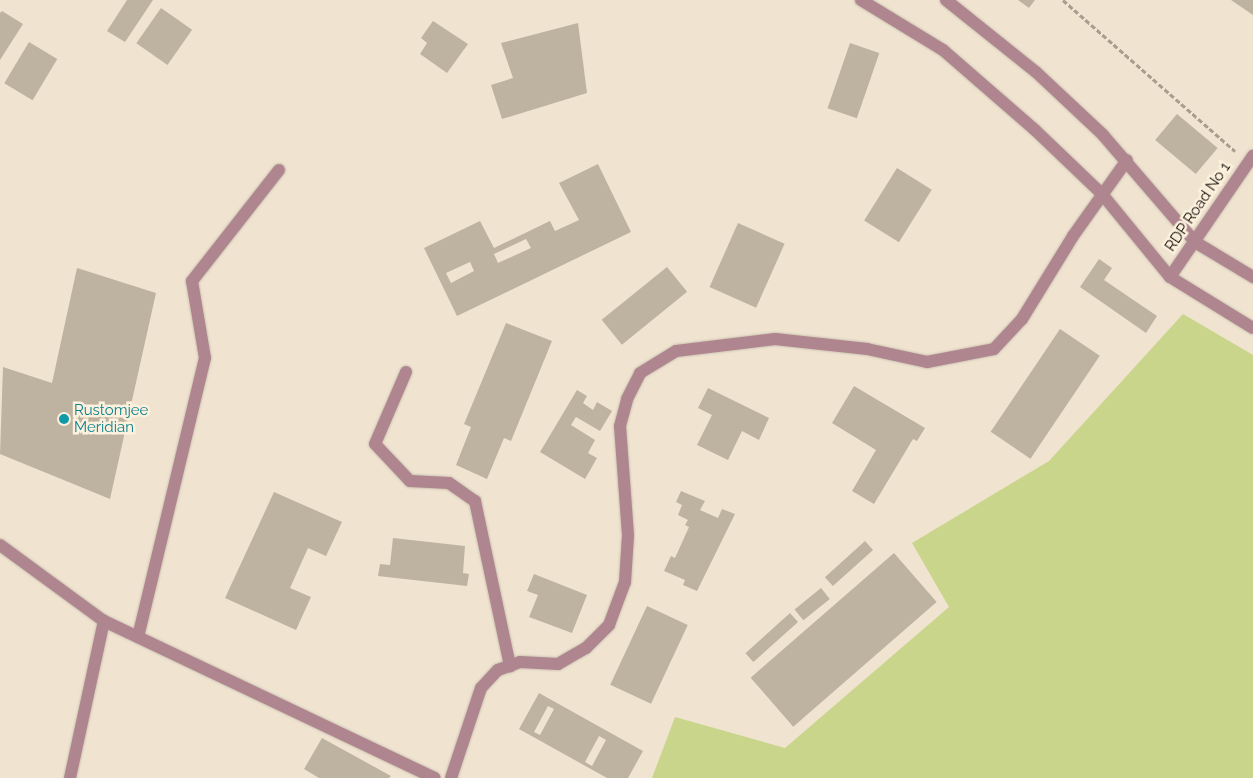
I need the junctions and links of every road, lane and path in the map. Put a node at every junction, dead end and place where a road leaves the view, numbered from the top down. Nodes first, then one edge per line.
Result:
1 (861, 0) edge
2 (946, 0) edge
3 (1063, 0) edge
4 (1127, 160) junction
5 (1251, 160) edge
6 (279, 170) dead end
7 (1102, 194) junction
8 (1195, 242) junction
9 (1170, 276) junction
10 (1253, 277) edge
11 (1253, 328) edge
12 (406, 372) dead end
13 (0, 545) edge
14 (104, 621) junction
15 (138, 637) junction
16 (510, 666) junction
17 (70, 778) edge
18 (435, 778) edge
19 (451, 778) edge

1 - 7 street
2 - 4 street
3 - 5 path
4 - 7 street
4 - 8 street
5 - 8 street, RDP Road No 1
6 - 15 street
7 - 9 street
7 - 16 street
8 - 9 street, RDP Road No 1
8 - 10 street
9 - 11 street
12 - 16 street
13 - 14 street
14 - 15 street
14 - 17 street
15 - 18 street
16 - 19 street

